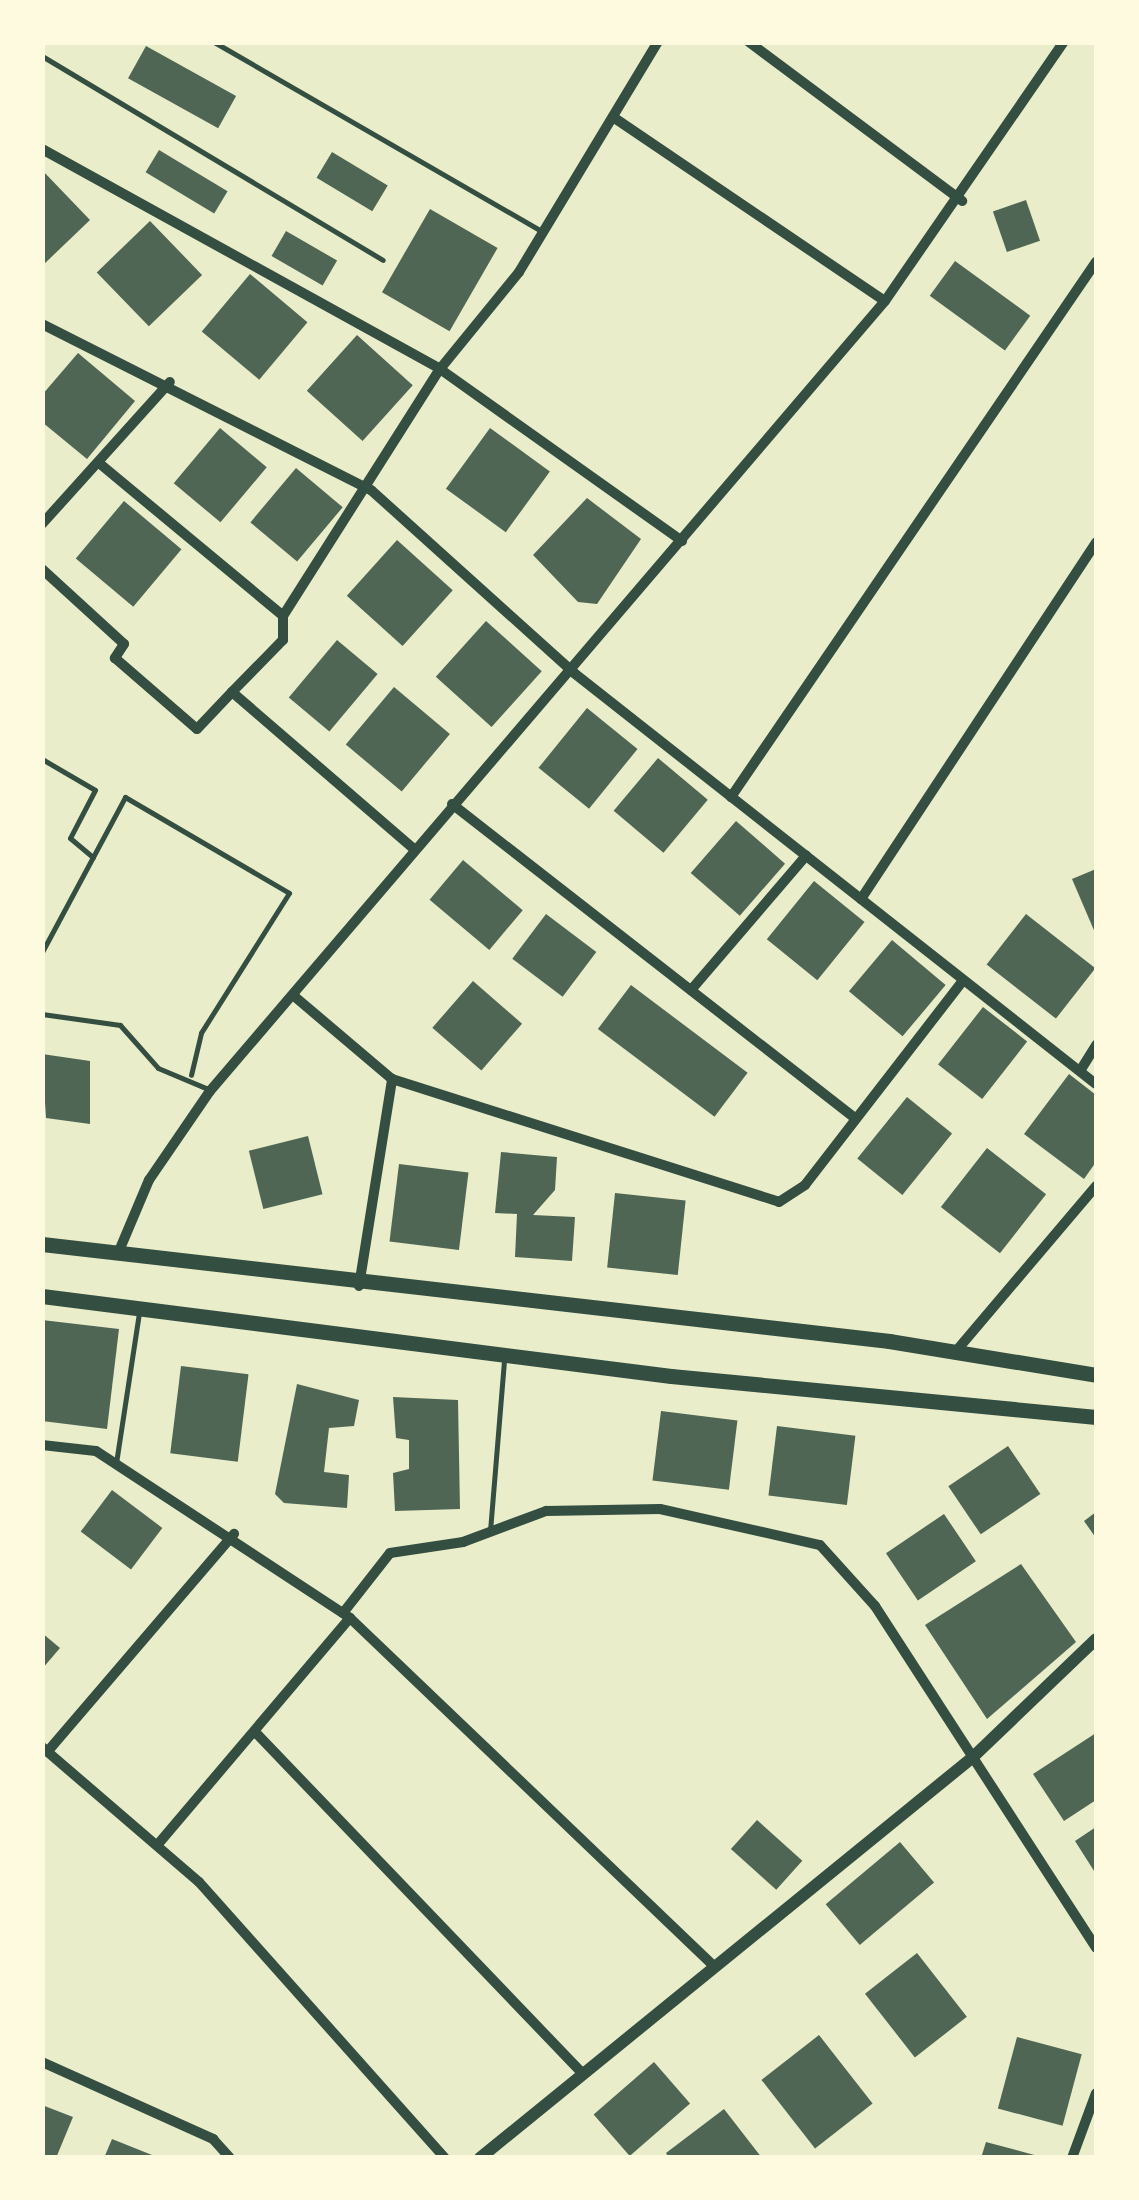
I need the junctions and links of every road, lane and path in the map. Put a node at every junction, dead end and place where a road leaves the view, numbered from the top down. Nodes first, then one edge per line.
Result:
1 (214, 42) edge
2 (658, 42) edge
3 (749, 42) edge
4 (1064, 42) edge
5 (42, 56) edge
6 (612, 117) junction
7 (42, 148) edge
8 (962, 201) junction
9 (543, 232) junction
10 (383, 260) dead end
11 (1096, 262) edge
12 (886, 302) junction
13 (42, 324) edge
14 (440, 370) junction
15 (170, 382) junction
16 (99, 463) junction
17 (371, 490) junction
18 (42, 524) edge
19 (682, 541) junction
20 (1096, 542) edge
21 (42, 568) edge
22 (283, 616) junction
23 (574, 673) junction
24 (232, 692) junction
25 (42, 759) edge
26 (731, 797) junction
27 (452, 804) junction
28 (414, 848) junction
29 (806, 856) junction
30 (93, 857) junction
31 (861, 899) junction
32 (42, 952) edge
33 (962, 982) junction
34 (691, 990) junction
35 (294, 996) junction
36 (42, 1014) edge
37 (1096, 1045) edge
38 (1080, 1071) junction
39 (192, 1075) junction
40 (392, 1080) junction
41 (1096, 1084) edge
42 (210, 1091) junction
43 (856, 1119) junction
44 (1096, 1186) edge
45 (42, 1244) edge
46 (119, 1251) junction
47 (360, 1286) junction
48 (48, 1297) edge
49 (140, 1308) junction
50 (42, 1312) edge
51 (957, 1350) junction
52 (504, 1354) junction
53 (1096, 1375) edge
54 (1096, 1417) edge
55 (42, 1445) edge
56 (116, 1463) junction
57 (490, 1531) junction
58 (234, 1534) junction
59 (347, 1615) junction
60 (1096, 1639) edge
61 (256, 1734) junction
62 (45, 1749) edge
63 (973, 1757) junction
64 (159, 1843) junction
65 (1096, 1948) edge
66 (715, 1967) junction
67 (42, 2062) edge
68 (582, 2073) junction
69 (1096, 2093) edge
70 (230, 2158) edge
71 (446, 2158) edge
72 (480, 2158) edge
73 (1072, 2158) edge

1 - 9 lane
2 - 6 street
3 - 8 street
4 - 8 street
5 - 10 lane
6 - 9 street
6 - 12 street
7 - 14 street
8 - 12 street
9 - 14 street
11 - 26 street
12 - 19 street
13 - 15 street
14 - 17 street
14 - 19 street
15 - 16 street
15 - 17 street
16 - 18 street
16 - 22 street
17 - 22 street
17 - 23 street
19 - 23 street
20 - 31 street
21 - 24 street
22 - 24 street
23 - 26 street
23 - 27 street
24 - 28 street
25 - 30 lane
26 - 29 street
27 - 28 street
27 - 34 street
28 - 35 street
29 - 31 street
29 - 34 street
30 - 32 lane
30 - 39 lane
31 - 33 street
33 - 38 street
33 - 43 street
34 - 43 street
35 - 40 street
35 - 42 street
36 - 39 lane
37 - 38 street
38 - 41 street
39 - 42 lane
40 - 43 street
40 - 47 street
42 - 46 street
44 - 51 street
45 - 46 main road
46 - 47 main road
47 - 51 main road
48 - 49 main road
48 - 50 street
49 - 52 main road
49 - 56 lane
51 - 53 main road
52 - 54 main road
52 - 57 lane
55 - 56 street
56 - 58 street
57 - 59 street
57 - 63 street
58 - 59 street
58 - 62 street
59 - 61 street
59 - 66 street
60 - 63 street
61 - 64 street
61 - 68 street
62 - 64 street
63 - 65 street
63 - 66 street
64 - 71 street
66 - 68 street
67 - 70 street
68 - 72 street
69 - 73 street

